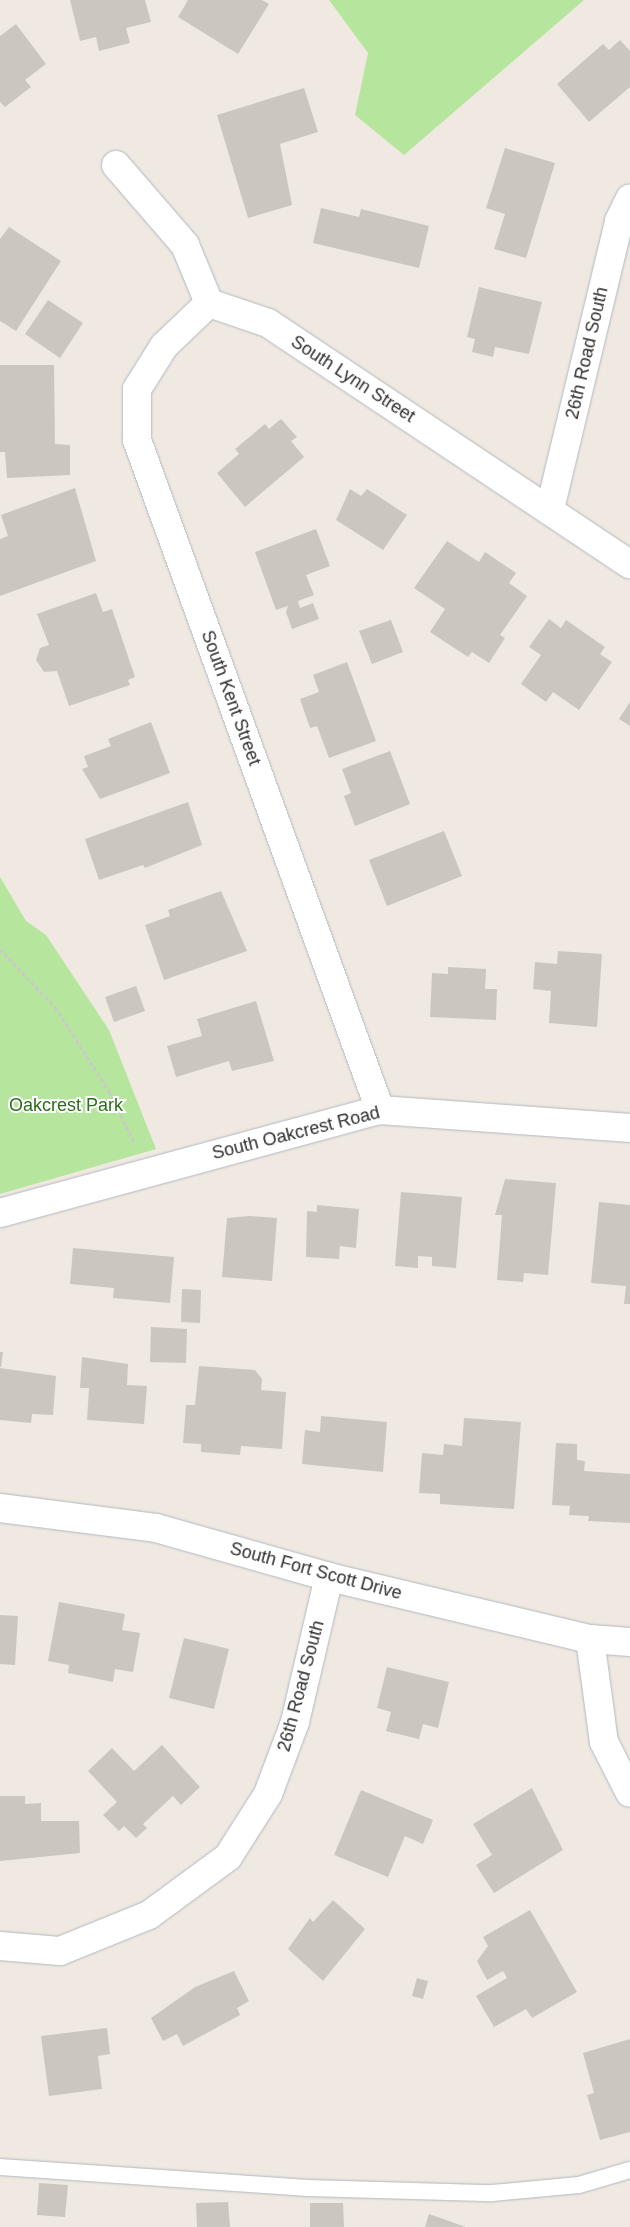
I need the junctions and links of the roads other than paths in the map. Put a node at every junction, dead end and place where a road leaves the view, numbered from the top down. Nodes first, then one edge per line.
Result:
1 (116, 165) dead end
2 (630, 198) edge
3 (209, 303) junction
4 (550, 509) junction
5 (630, 564) edge
6 (380, 1110) junction
7 (630, 1128) edge
8 (0, 1213) edge
9 (0, 1508) edge
10 (329, 1577) junction
11 (590, 1639) junction
12 (630, 1642) edge
13 (630, 1793) edge
14 (0, 1946) edge
15 (0, 2167) edge
16 (630, 2170) edge

1 - 3 street
2 - 4 street, 26th Road South
3 - 4 street, South Lynn Street
3 - 6 street, South Kent Street
4 - 5 street, South Lynn Street
6 - 7 street, South Oakcrest Road
6 - 8 street, South Oakcrest Road
9 - 10 street, South Fort Scott Drive
10 - 11 street, South Fort Scott Drive
10 - 14 street, 26th Road South
11 - 12 street, South Fort Scott Drive
11 - 13 street
15 - 16 lane

